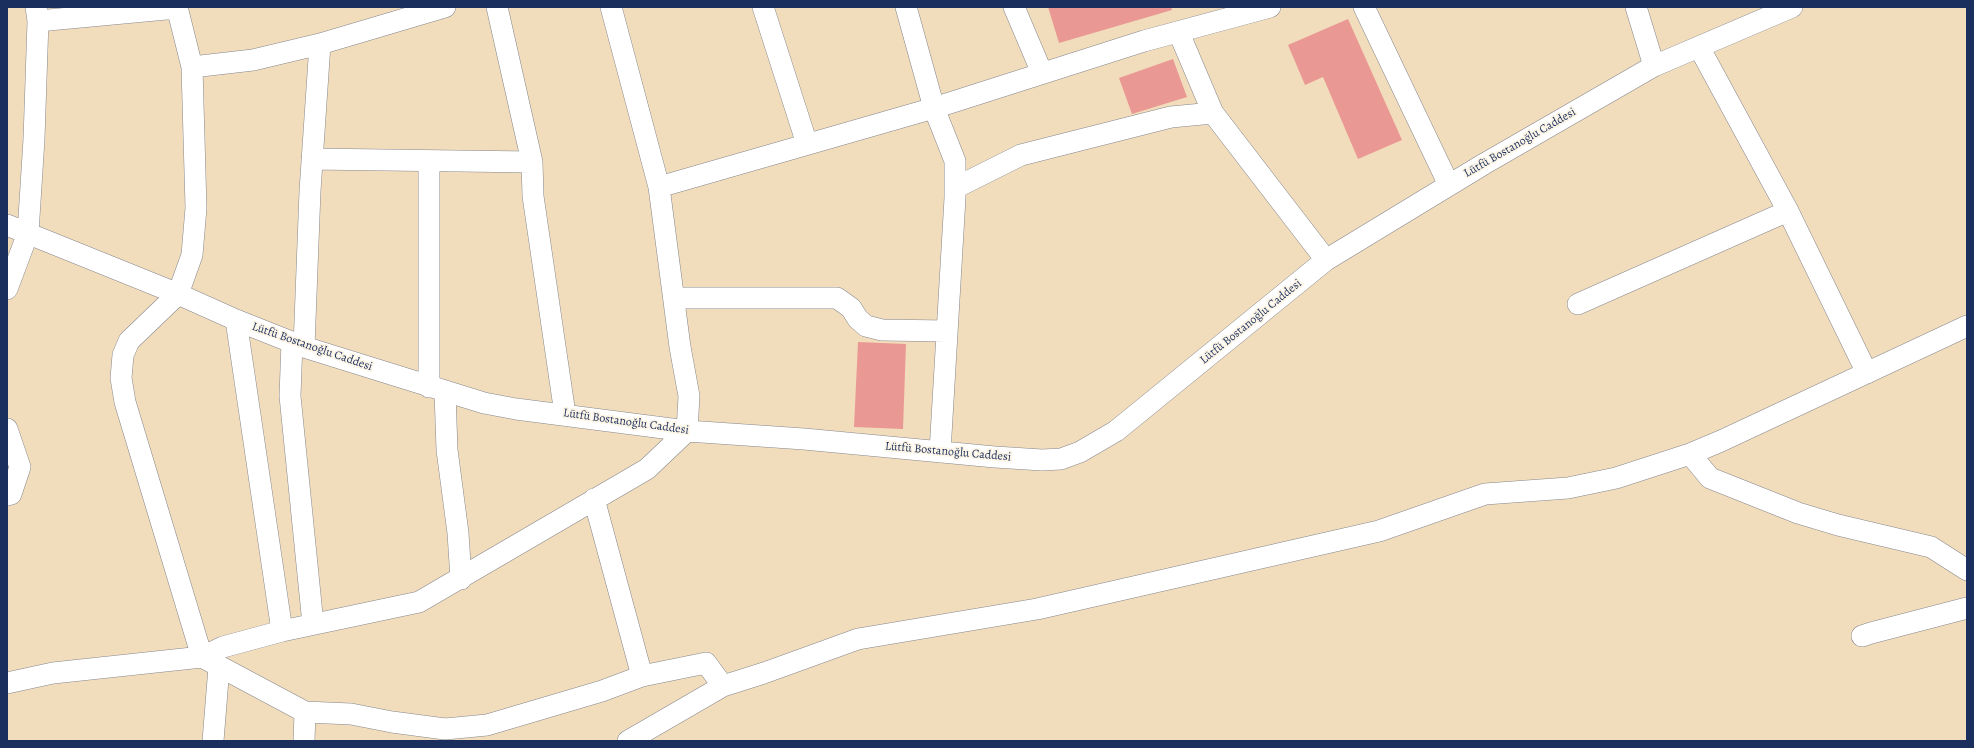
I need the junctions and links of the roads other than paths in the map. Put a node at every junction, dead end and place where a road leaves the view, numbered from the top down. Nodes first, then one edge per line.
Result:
1 (177, 7) edge
2 (445, 7) edge
3 (497, 7) edge
4 (611, 7) edge
5 (763, 7) edge
6 (906, 7) edge
7 (1014, 7) edge
8 (1270, 7) edge
9 (1364, 7) edge
10 (1636, 7) edge
11 (1792, 7) edge
12 (37, 14) edge
13 (1179, 33) junction
14 (320, 44) junction
15 (1699, 47) junction
16 (1654, 66) junction
17 (192, 67) junction
18 (1042, 73) junction
19 (934, 108) junction
20 (1213, 113) junction
21 (807, 144) junction
22 (312, 159) junction
23 (429, 161) junction
24 (532, 162) junction
25 (1449, 185) junction
26 (659, 187) junction
27 (955, 188) junction
28 (1788, 211) junction
29 (7, 225) edge
30 (28, 233) junction
31 (1326, 260) junction
32 (7, 289) edge
33 (178, 294) junction
34 (674, 298) junction
35 (1578, 304) dead end
36 (236, 320) junction
37 (1967, 326) edge
38 (947, 331) junction
39 (298, 345) junction
40 (1867, 373) junction
41 (437, 389) junction
42 (565, 414) junction
43 (7, 429) edge
44 (687, 431) junction
45 (940, 452) junction
46 (1690, 454) junction
47 (7, 495) edge
48 (594, 499) junction
49 (1967, 570) edge
50 (461, 578) junction
51 (1967, 608) edge
52 (313, 624) junction
53 (282, 631) junction
54 (1862, 636) dead end
55 (210, 662) junction
56 (642, 676) junction
57 (7, 683) edge
58 (723, 686) junction
59 (305, 712) junction
60 (213, 741) edge
61 (304, 741) edge
62 (628, 741) edge

1 - 12 street
1 - 17 street
2 - 14 street
3 - 24 street
4 - 26 street
5 - 21 street
6 - 19 street
7 - 18 street
8 - 13 street
9 - 25 street
10 - 16 street
11 - 15 street, Lütfü Bostanoğlu Caddesi
12 - 30 street
13 - 18 street
13 - 20 street
14 - 17 street
14 - 22 street
15 - 16 street, Lütfü Bostanoğlu Caddesi
15 - 28 street
16 - 25 street, Lütfü Bostanoğlu Caddesi
17 - 33 street
18 - 19 street
19 - 21 street
19 - 27 street
20 - 27 street
20 - 31 street
21 - 26 street
22 - 23 street
22 - 39 street
23 - 24 street
23 - 41 street
24 - 42 street
25 - 31 street, Lütfü Bostanoğlu Caddesi
26 - 34 street
27 - 38 street
28 - 35 street
28 - 40 street
29 - 30 street, Lütfü Bostanoğlu Caddesi
30 - 32 street
30 - 33 street, Lütfü Bostanoğlu Caddesi
31 - 45 street, Lütfü Bostanoğlu Caddesi
33 - 36 street, Lütfü Bostanoğlu Caddesi
33 - 55 street
34 - 38 street
34 - 44 street
36 - 39 street, Lütfü Bostanoğlu Caddesi
36 - 53 street
37 - 40 street
38 - 45 street
39 - 41 street, Lütfü Bostanoğlu Caddesi
39 - 52 street
40 - 46 street
41 - 42 street, Lütfü Bostanoğlu Caddesi
41 - 50 street
42 - 44 street, Lütfü Bostanoğlu Caddesi
43 - 47 street
44 - 45 street, Lütfü Bostanoğlu Caddesi
44 - 48 street
46 - 49 street
46 - 58 street
48 - 50 street
48 - 56 street
50 - 52 street
51 - 54 street
52 - 53 street
53 - 55 street
55 - 57 street
55 - 59 street
55 - 60 street
56 - 58 street
56 - 59 street
58 - 62 street
59 - 61 street

